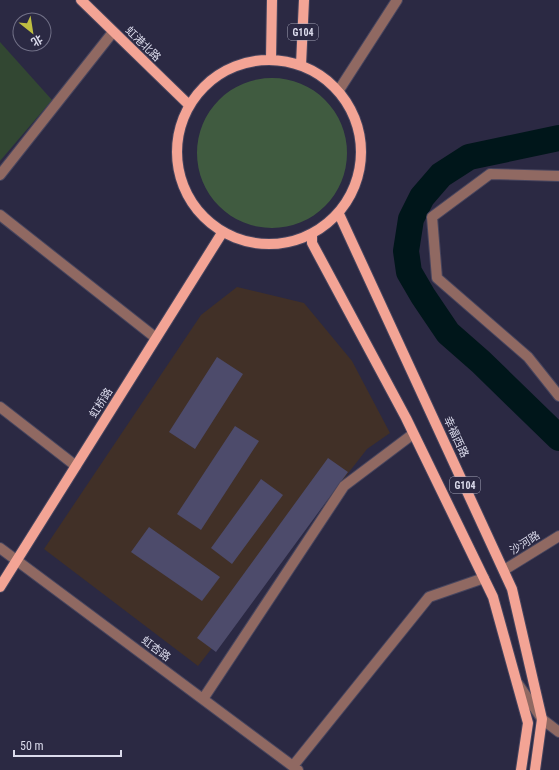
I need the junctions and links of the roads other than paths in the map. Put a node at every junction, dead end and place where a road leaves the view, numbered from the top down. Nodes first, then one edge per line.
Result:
1 (81, 0) edge
2 (272, 0) edge
3 (304, 0) edge
4 (397, 0) edge
5 (113, 32) junction
6 (271, 59) junction
7 (301, 65) junction
8 (339, 90) junction
9 (188, 105) junction
10 (0, 175) edge
11 (559, 176) edge
12 (340, 214) junction
13 (0, 215) edge
14 (222, 233) junction
15 (312, 235) junction
16 (156, 338) junction
17 (559, 396) edge
18 (0, 407) edge
19 (413, 434) junction
20 (76, 466) junction
21 (559, 536) edge
22 (0, 548) edge
23 (16, 561) junction
24 (504, 570) junction
25 (484, 578) junction
26 (0, 587) edge
27 (517, 682) junction
28 (203, 699) junction
29 (542, 719) junction
30 (559, 732) edge
31 (296, 768) edge
32 (521, 770) edge
33 (535, 770) edge

1 - 5 main road, 虹港北路
2 - 6 main road, G104
3 - 7 main road, G104
4 - 8 street
5 - 9 main road, 虹港北路
5 - 10 street
6 - 7 main road
6 - 9 main road
7 - 8 main road
8 - 12 main road
9 - 14 main road
11 - 17 street
12 - 15 main road
12 - 24 main road, 幸福西路 / G104
13 - 16 street
14 - 15 main road
14 - 16 main road, 虹桥路
15 - 19 main road, G104
16 - 20 main road, 虹桥路
18 - 20 street
19 - 25 main road, G104
19 - 28 street
20 - 23 main road, 虹桥路
21 - 24 street, 沙河路
22 - 23 street, 虹杏路
23 - 26 main road, 虹桥路
23 - 28 street, 虹杏路
24 - 29 main road, 幸福西路 / G104
25 - 27 main road, G104
25 - 31 street
27 - 29 street
27 - 32 main road, G104
28 - 31 street, 虹杏路
29 - 30 street
29 - 33 main road, 幸福西路 / G104

